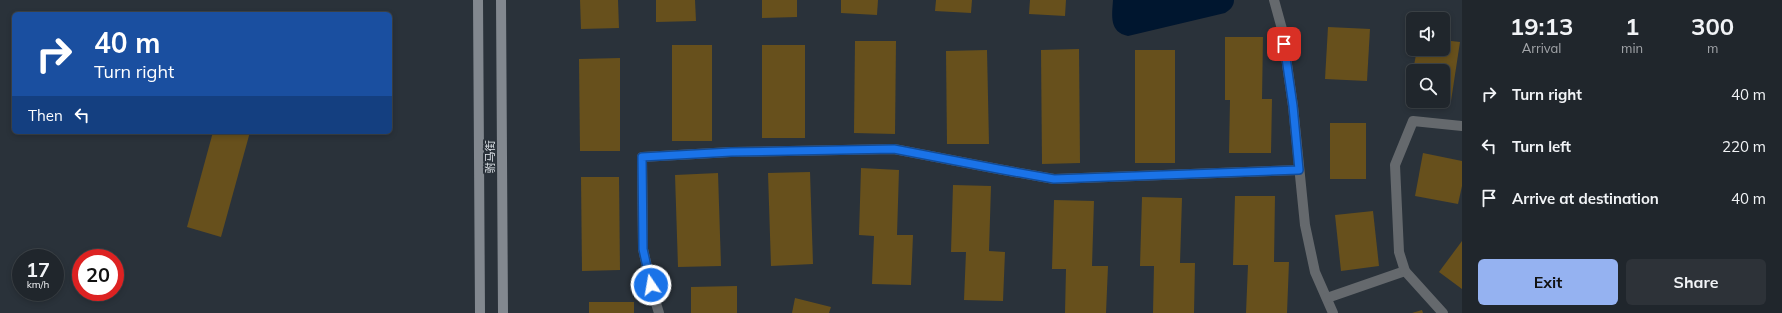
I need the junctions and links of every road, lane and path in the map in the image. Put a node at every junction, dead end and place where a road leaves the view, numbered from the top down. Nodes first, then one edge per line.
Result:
1 (478, 0) edge
2 (501, 0) edge
3 (1274, 0) edge
4 (1462, 126) edge
5 (1299, 170) junction
6 (1405, 271) junction
7 (1327, 298) junction
8 (480, 313) edge
9 (503, 313) edge
10 (659, 313) edge
11 (1333, 313) edge
12 (1443, 313) edge

1 - 8 main road, 驸马街
2 - 9 main road, 驸马街
3 - 5 lane
4 - 6 lane
5 - 7 lane
5 - 10 lane
6 - 7 lane
6 - 12 lane
7 - 11 lane

